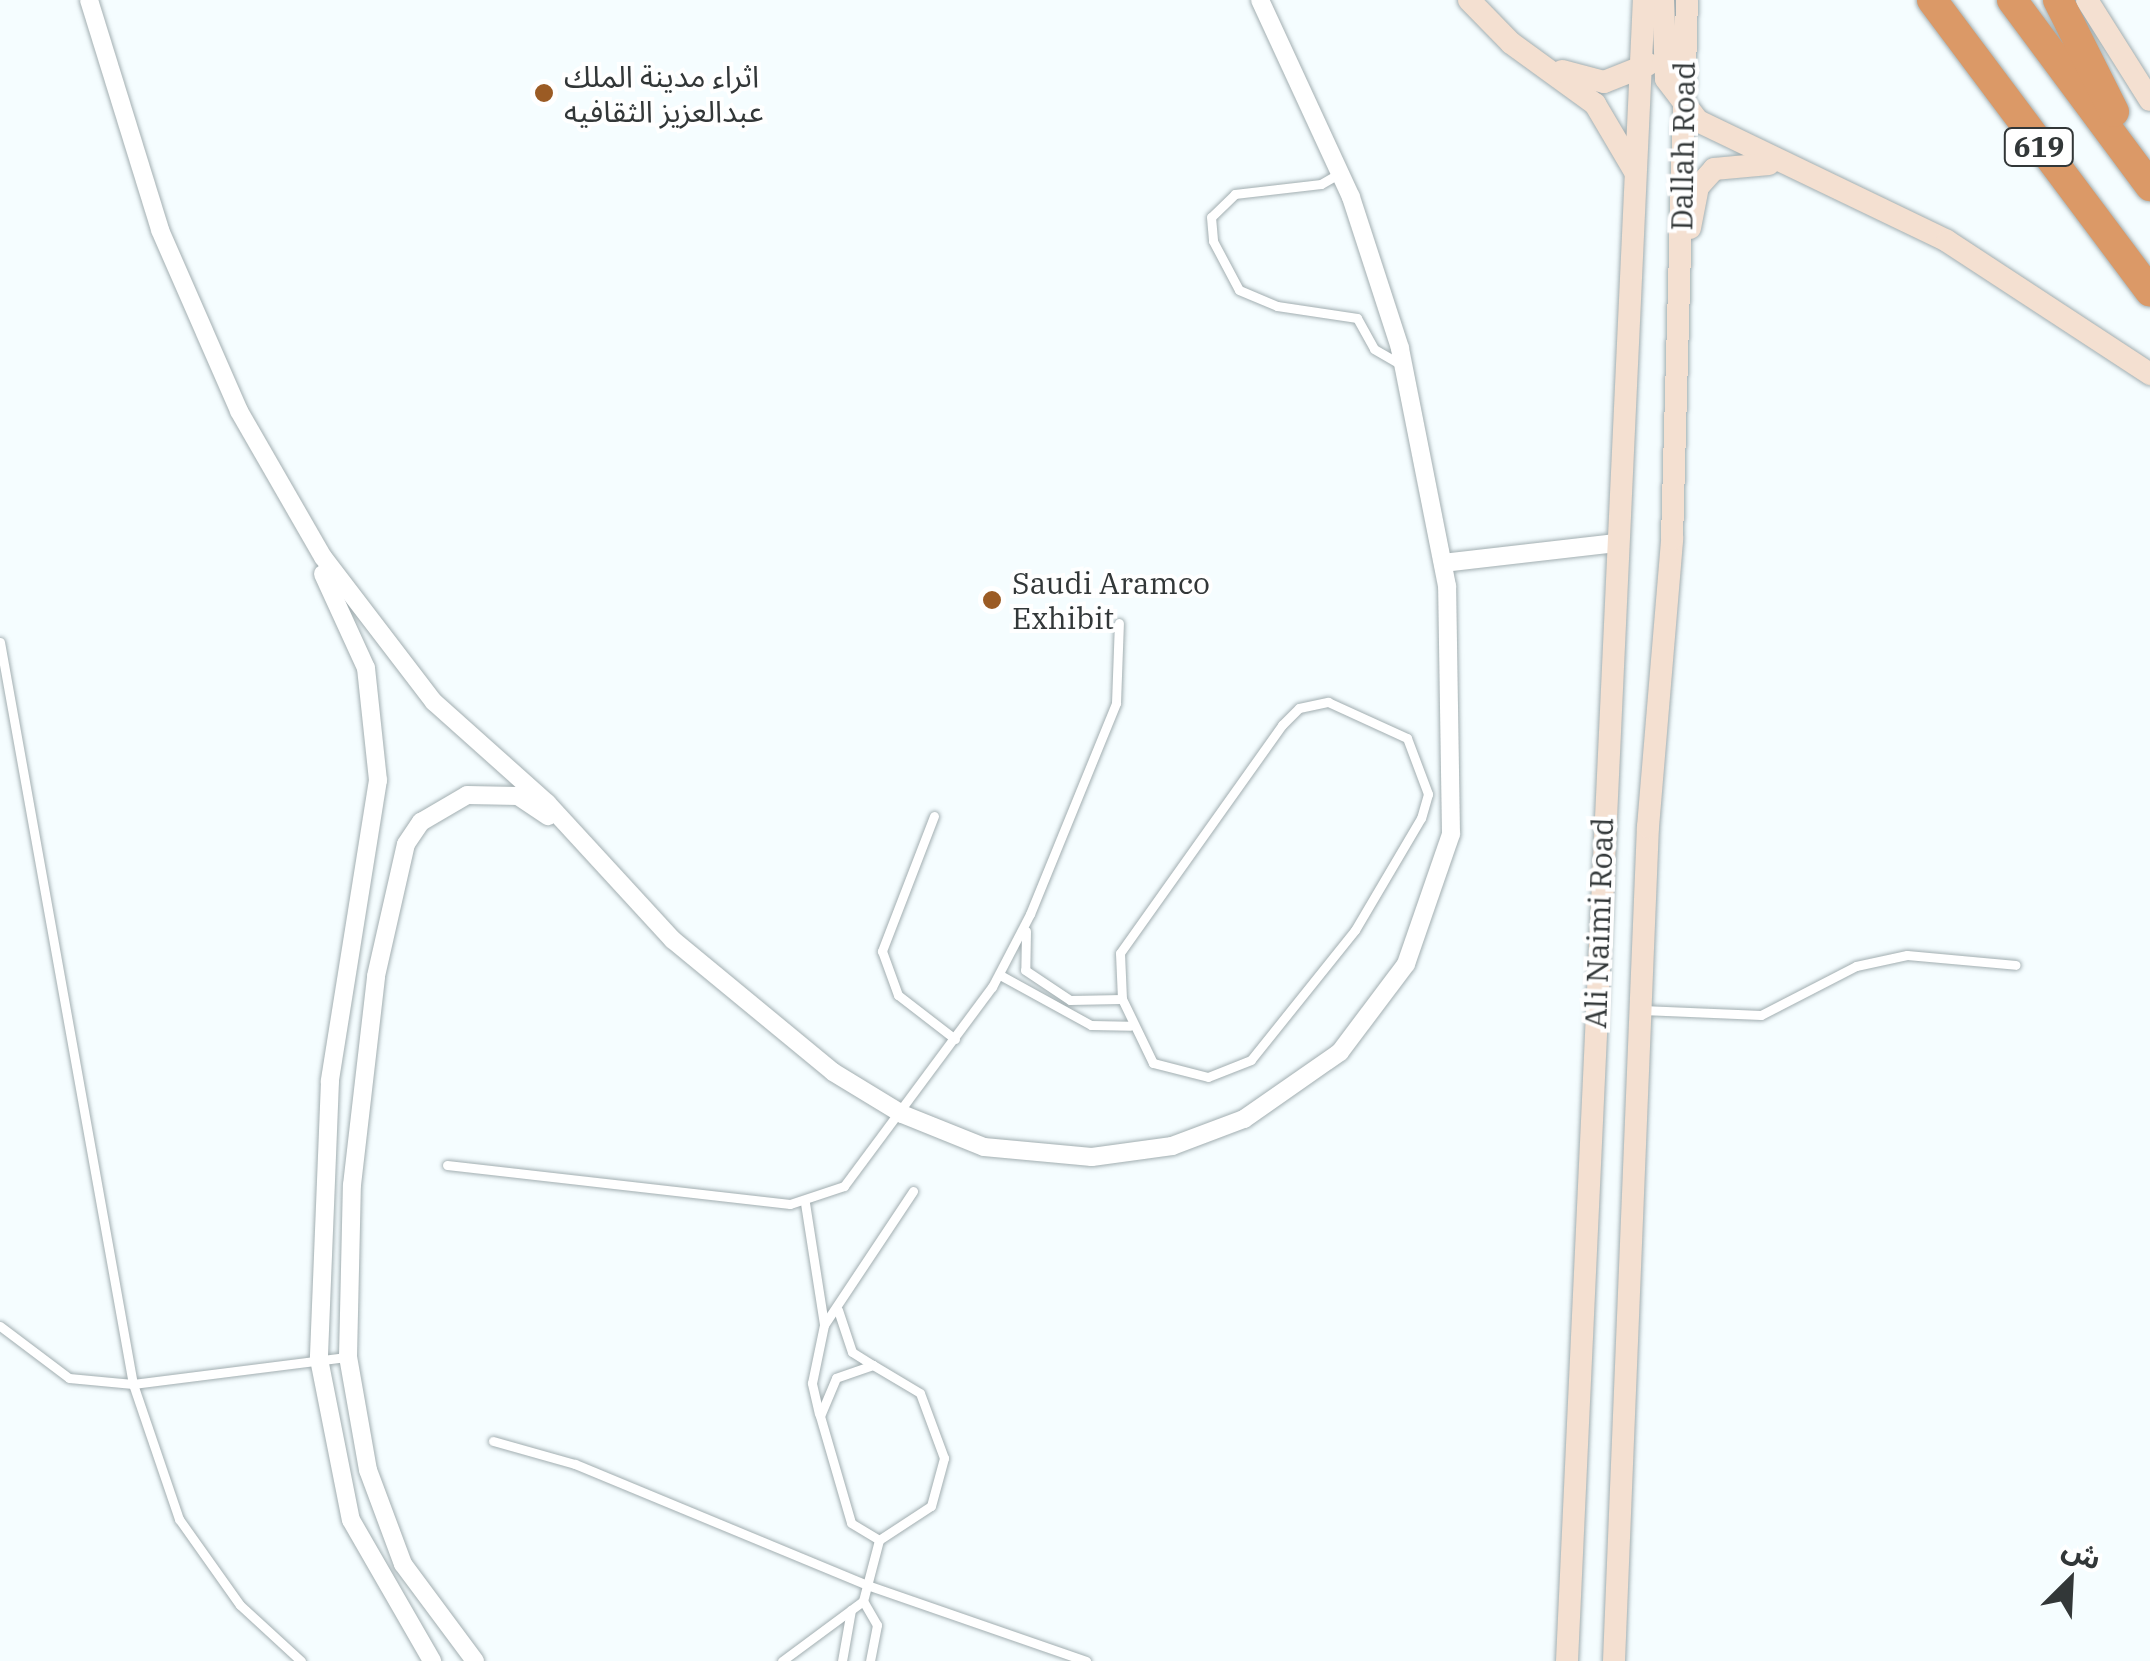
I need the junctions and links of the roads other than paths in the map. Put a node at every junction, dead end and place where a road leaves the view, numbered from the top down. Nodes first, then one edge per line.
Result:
1 (89, 0) edge
2 (1260, 0) edge
3 (1469, 0) edge
4 (1644, 0) edge
5 (1663, 0) edge
6 (1932, 0) edge
7 (2012, 0) edge
8 (2058, 0) edge
9 (2087, 0) edge
10 (1687, 3) edge
11 (1510, 44) junction
12 (1651, 62) junction
13 (2150, 100) edge
14 (1683, 105) junction
15 (1340, 172) junction
16 (2150, 176) edge
17 (1638, 185) junction
18 (2150, 186) edge
19 (1838, 189) junction
20 (2150, 291) edge
21 (1681, 292) junction
22 (1404, 366) junction
23 (2150, 374) edge
24 (310, 536) junction
25 (1616, 543) junction
26 (1443, 563) junction
27 (1120, 624) dead end
28 (0, 642) edge
29 (934, 816) dead end
30 (577, 836) junction
31 (1030, 914) junction
32 (2016, 965) dead end
33 (1000, 975) junction
34 (1122, 999) junction
35 (1642, 1010) junction
36 (1130, 1026) junction
37 (955, 1040) junction
38 (902, 1114) junction
39 (447, 1165) dead end
40 (913, 1192) dead end
41 (805, 1202) junction
42 (838, 1310) junction
43 (0, 1326) edge
44 (824, 1326) junction
45 (348, 1357) junction
46 (319, 1359) junction
47 (873, 1365) junction
48 (133, 1384) junction
49 (820, 1416) junction
50 (493, 1441) dead end
51 (879, 1540) junction
52 (867, 1586) junction
53 (864, 1602) junction
54 (851, 1610) junction
55 (301, 1661) edge
56 (432, 1661) edge
57 (476, 1661) edge
58 (782, 1661) edge
59 (842, 1661) edge
60 (870, 1661) edge
61 (1086, 1661) edge
62 (1568, 1661) edge
63 (1614, 1661) edge

1 - 24 street
2 - 15 street
3 - 11 main road
4 - 12 main road, Dallah Road
5 - 12 main road
6 - 20 highway, 619
7 - 18 highway, 619
8 - 16 highway
9 - 13 main road
10 - 12 main road
10 - 14 main road, Dallah Road
11 - 12 main road
11 - 17 main road
12 - 14 main road
12 - 17 main road, Dallah Road
14 - 19 main road
14 - 21 main road, Dallah Road
15 - 22 street
15 - 22 lane
17 - 25 main road, Ali Naimi Road
19 - 21 main road
19 - 23 main road
21 - 35 main road, Ali Naimi Road
22 - 26 street
24 - 30 street
24 - 46 street
25 - 26 street
25 - 62 main road, Ali Naimi Road
26 - 38 street
27 - 31 lane
28 - 48 lane
29 - 37 lane
30 - 38 street
30 - 45 street
31 - 33 lane
31 - 34 lane
32 - 35 lane
33 - 36 lane
33 - 37 lane
34 - 36 lane
34 - 36 lane
35 - 63 main road, Ali Naimi Road
37 - 38 lane
38 - 41 lane
39 - 41 lane
40 - 42 lane
41 - 44 lane
42 - 44 lane
42 - 47 lane
43 - 48 lane
44 - 49 lane
45 - 46 lane
45 - 57 street
46 - 48 lane
46 - 56 street
47 - 49 lane
47 - 51 lane
48 - 55 lane
49 - 51 lane
50 - 52 lane
51 - 52 lane
52 - 53 lane
52 - 61 lane
53 - 54 lane
53 - 60 lane
54 - 58 lane
54 - 59 lane

